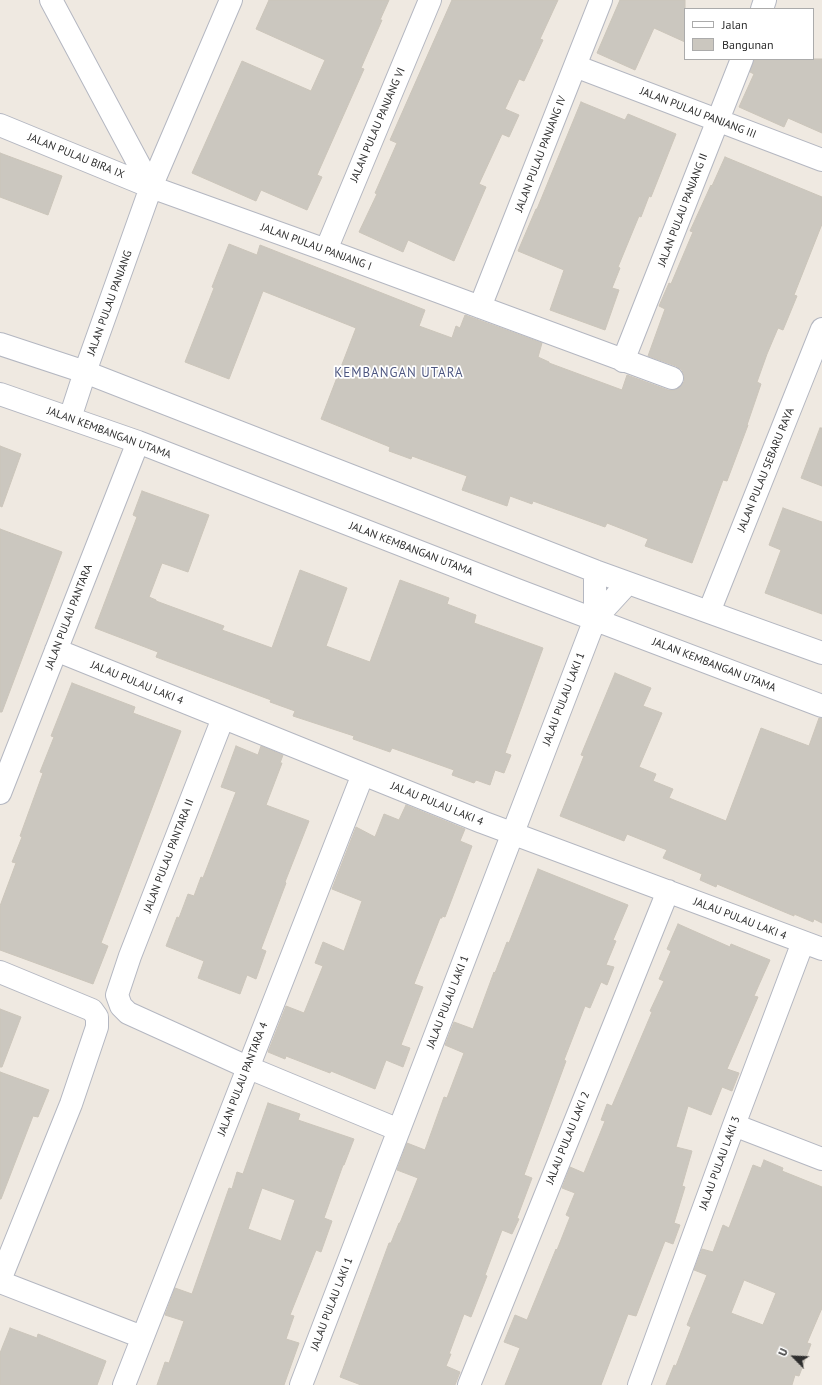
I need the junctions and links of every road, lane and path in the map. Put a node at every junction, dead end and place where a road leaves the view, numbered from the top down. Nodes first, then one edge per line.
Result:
1 (52, 0) edge
2 (231, 0) edge
3 (430, 0) edge
4 (601, 0) edge
5 (742, 60) edge
6 (575, 66) junction
7 (718, 120) junction
8 (0, 125) edge
9 (822, 160) edge
10 (152, 187) junction
11 (326, 250) junction
12 (480, 307) junction
13 (822, 329) edge
14 (0, 344) edge
15 (623, 360) junction
16 (85, 372) junction
17 (672, 378) dead end
18 (0, 394) edge
19 (70, 418) junction
20 (138, 442) junction
21 (595, 571) junction
22 (628, 583) junction
23 (709, 612) junction
24 (595, 619) junction
25 (56, 650) junction
26 (822, 653) edge
27 (822, 706) edge
28 (223, 718) junction
29 (363, 774) junction
30 (0, 793) edge
31 (513, 833) junction
32 (668, 891) junction
33 (813, 946) edge
34 (0, 972) edge
35 (248, 1067) junction
36 (734, 1125) junction
37 (399, 1130) junction
38 (822, 1159) edge
39 (0, 1281) edge
40 (142, 1337) junction
41 (124, 1385) edge
42 (301, 1385) edge
43 (469, 1385) edge
44 (639, 1385) edge

1 - 10 street
2 - 10 street
3 - 11 street, JALAN PULAU PANJANG VI
4 - 6 street, JALAN PULAU PANJANG IV
5 - 7 street, JALAN PULAU PANJANG II
6 - 7 street, JALAN PULAU PANJANG III
6 - 12 street, JALAN PULAU PANJANG IV
7 - 9 street, JALAN PULAU PANJANG III
7 - 15 street, JALAN PULAU PANJANG II
8 - 10 street, JALAN PULAU BIRA IX
10 - 11 street, JALAN PULAU PANJANG I
10 - 16 street, JALAN PULAU PANJANG
11 - 12 street, JALAN PULAU PANJANG I
12 - 15 street, JALAN PULAU PANJANG I
13 - 23 street, JALAN PULAU SEBARU RAYA
14 - 16 street
15 - 17 street, JALAN PULAU PANJANG I
16 - 19 street, JALAN PULAU PANJANG
16 - 21 street
18 - 19 street, JALAN KEMBANGAN UTAMA
19 - 20 street, JALAN KEMBANGAN UTAMA
20 - 24 street, JALAN KEMBANGAN UTAMA
20 - 25 street, JALAN PULAU PANTARA
21 - 22 street
21 - 24 street, JALAU PULAU LAKI 1
22 - 23 street
22 - 24 street, JALAU PULAU LAKI 1
23 - 26 street
24 - 27 street, JALAN KEMBANGAN UTAMA
24 - 31 street, JALAU PULAU LAKI 1
25 - 28 street, JALAU PULAU LAKI 4
25 - 30 street, JALAN PULAU PANTARA
28 - 29 street, JALAU PULAU LAKI 4
28 - 35 street, JALAN PULAU PANTARA II
29 - 31 street, JALAU PULAU LAKI 4
29 - 35 street, JALAN PULAU PANTARA 4
31 - 32 street, JALAU PULAU LAKI 4
31 - 37 street, JALAU PULAU LAKI 1
32 - 33 street, JALAU PULAU LAKI 4
32 - 43 street, JALAU PULAU LAKI 2
33 - 36 street, JALAU PULAU LAKI 3
34 - 39 street
35 - 37 street
35 - 40 street, JALAN PULAU PANTARA 4
36 - 38 street
36 - 44 street, JALAU PULAU LAKI 3
37 - 42 street, JALAU PULAU LAKI 1
39 - 40 street
40 - 41 street, JALAN PULAU PANTARA 4

